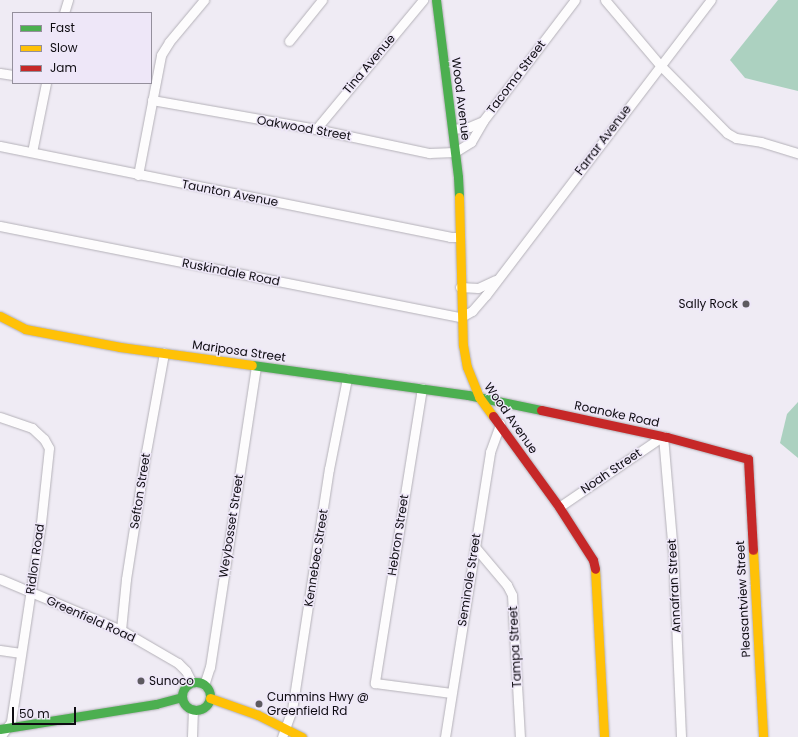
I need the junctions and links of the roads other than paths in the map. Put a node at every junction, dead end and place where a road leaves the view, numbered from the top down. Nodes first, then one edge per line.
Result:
1 (68, 0) edge
2 (204, 0) edge
3 (322, 0) edge
4 (423, 0) edge
5 (436, 0) edge
6 (575, 0) edge
7 (605, 0) edge
8 (710, 0) edge
9 (64, 12) edge
10 (289, 41) dead end
11 (660, 65) junction
12 (0, 73) edge
13 (12, 75) edge
14 (46, 84) edge
15 (152, 100) junction
16 (483, 121) junction
17 (316, 129) junction
18 (452, 129) junction
19 (0, 146) edge
20 (32, 152) junction
21 (455, 152) junction
22 (798, 153) edge
23 (138, 175) junction
24 (0, 226) edge
25 (460, 237) junction
26 (496, 279) junction
27 (460, 287) junction
28 (482, 299) junction
29 (461, 302) junction
30 (0, 316) edge
31 (461, 317) junction
32 (164, 353) junction
33 (256, 366) junction
34 (347, 378) junction
35 (422, 388) junction
36 (479, 397) junction
37 (0, 417) edge
38 (500, 424) junction
39 (663, 436) junction
40 (748, 459) joint
41 (559, 507) junction
42 (475, 547) junction
43 (0, 579) edge
44 (30, 593) junction
45 (121, 630) junction
46 (0, 650) edge
47 (21, 653) junction
48 (192, 683) junction
49 (204, 685) junction
50 (451, 693) junction
51 (182, 697) junction
52 (210, 698) junction
53 (193, 710) junction
54 (3, 729) edge
55 (284, 733) edge
56 (0, 737) edge
57 (192, 737) edge
58 (302, 737) edge
59 (445, 737) edge
60 (520, 737) edge
61 (604, 737) edge
62 (681, 737) edge
63 (763, 737) edge

1 - 9 street
2 - 15 street
3 - 10 street
4 - 17 street, Tina Avenue
5 - 18 main road, Wood Avenue
6 - 16 street, Tacoma Street
7 - 11 street
8 - 11 street, Farrar Avenue
11 - 22 street
11 - 26 street, Farrar Avenue
12 - 13 street
14 - 20 street
15 - 17 street, Oakwood Street
15 - 23 street
16 - 18 street
16 - 21 street, Tacoma Street
17 - 21 street, Oakwood Street
18 - 21 main road, Wood Avenue
19 - 20 street, Taunton Avenue
20 - 23 street, Taunton Avenue
21 - 25 main road, Wood Avenue
23 - 25 street, Taunton Avenue
24 - 31 street, Ruskindale Road
25 - 27 main road, Wood Avenue
26 - 27 street, Farrar Avenue
26 - 28 street, Farrar Avenue
27 - 29 main road, Wood Avenue
28 - 29 street
28 - 31 street, Farrar Avenue
29 - 31 main road, Wood Avenue
30 - 32 main road, Mariposa Street
31 - 36 main road, Wood Avenue
32 - 33 main road, Mariposa Street
32 - 45 street, Sefton Street
33 - 34 main road, Mariposa Street
33 - 49 street, Weybosset Street
34 - 35 main road, Mariposa Street
34 - 55 street, Kennebec Street
35 - 36 main road, Mariposa Street
35 - 50 street, Hebron Street
36 - 38 main road, Wood Avenue
36 - 39 main road, Roanoke Road
37 - 44 street, Ridlon Road
38 - 41 main road, Wood Avenue
38 - 42 street, Seminole Street
39 - 40 main road, Roanoke Road
39 - 41 street, Noah Street
39 - 62 street, Annafran Street
40 - 63 main road, Pleasantview Street
41 - 61 main road, Wood Avenue
42 - 50 street, Seminole Street
42 - 60 street, Tampa Street
43 - 44 street, Greenfield Road
44 - 45 street, Greenfield Road
44 - 47 street, Ridlon Road
45 - 48 street, Greenfield Road
46 - 47 street
47 - 54 street, Ridlon Road
48 - 49 main road
48 - 51 main road
49 - 52 main road
50 - 59 street, Seminole Street
51 - 53 main road
51 - 54 main road
52 - 53 main road
52 - 55 main road
53 - 57 street
54 - 56 street, Ridlon Road
55 - 58 main road

